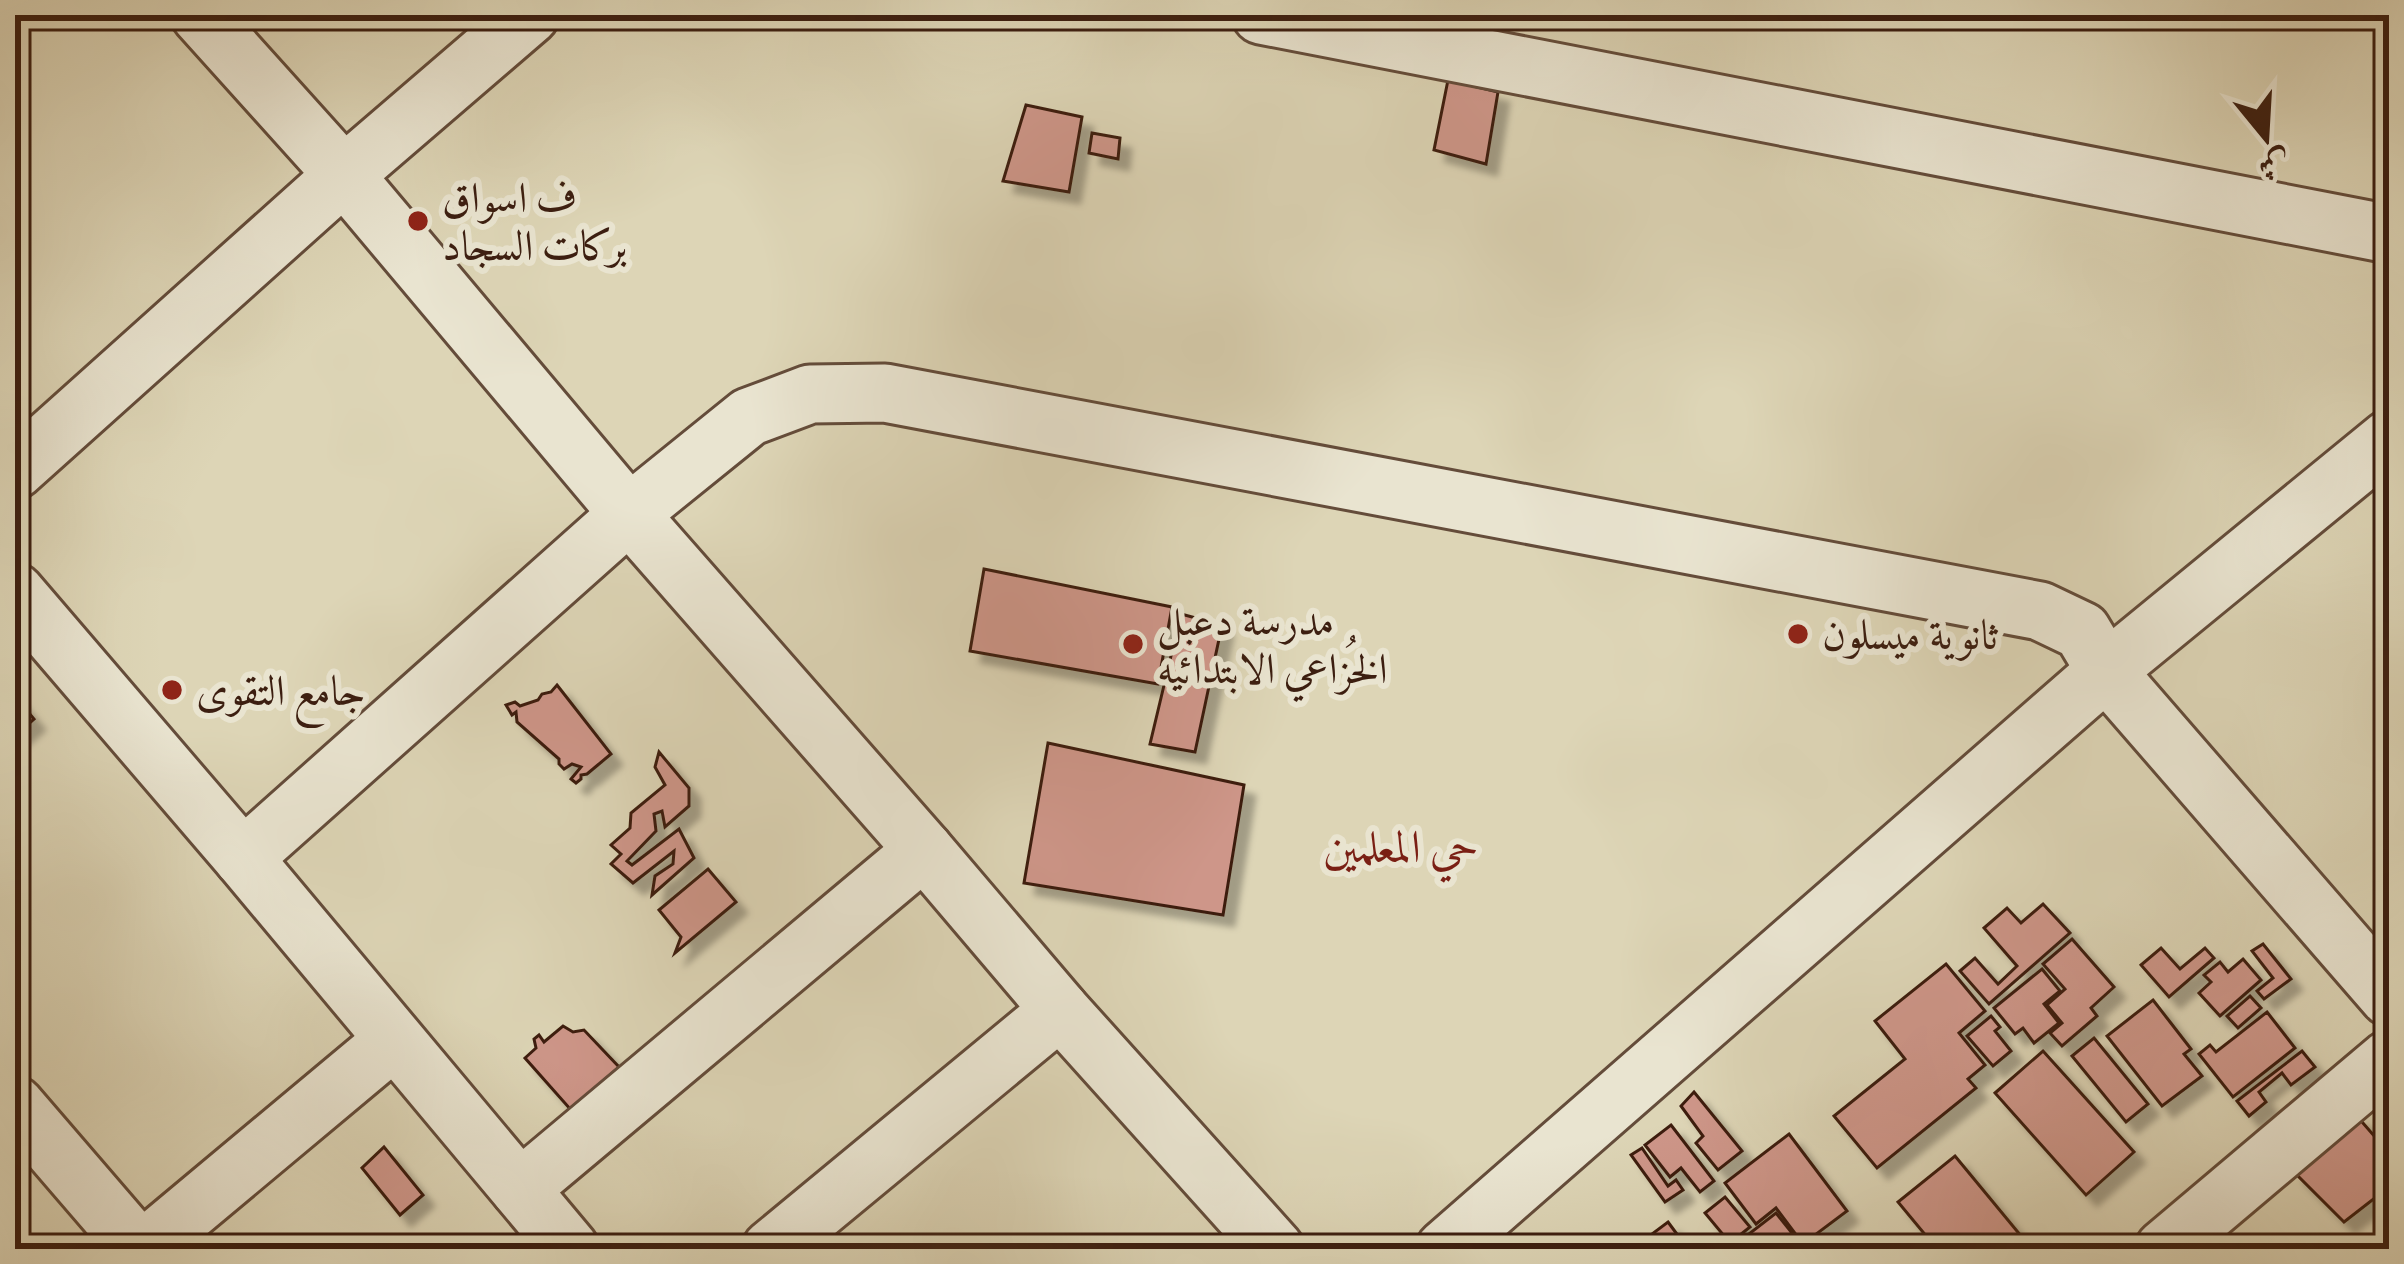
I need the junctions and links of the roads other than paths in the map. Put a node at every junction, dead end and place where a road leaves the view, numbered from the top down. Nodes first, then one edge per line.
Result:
1 (200, 15) edge
2 (530, 15) edge
3 (1261, 15) edge
4 (344, 175) junction
5 (2389, 234) edge
6 (2389, 439) edge
7 (15, 470) edge
8 (629, 514) junction
9 (15, 592) edge
10 (2106, 671) junction
11 (924, 850) junction
12 (243, 858) junction
13 (2389, 997) edge
14 (1060, 1010) junction
15 (394, 1040) junction
16 (2389, 1059) edge
17 (15, 1106) edge
18 (520, 1190) junction
19 (141, 1249) edge
20 (570, 1249) edge
21 (771, 1249) edge
22 (1275, 1249) edge
23 (1445, 1249) edge
24 (2164, 1249) edge

1 - 4 street
2 - 4 street
3 - 5 street
4 - 7 street
4 - 8 street
6 - 10 street
8 - 10 street
8 - 11 street
8 - 12 street
9 - 12 street
10 - 13 street
10 - 23 street
11 - 14 street
11 - 18 street
12 - 15 street
14 - 21 street
14 - 22 street
15 - 18 street
15 - 19 street
16 - 24 street
17 - 19 street
18 - 20 street

